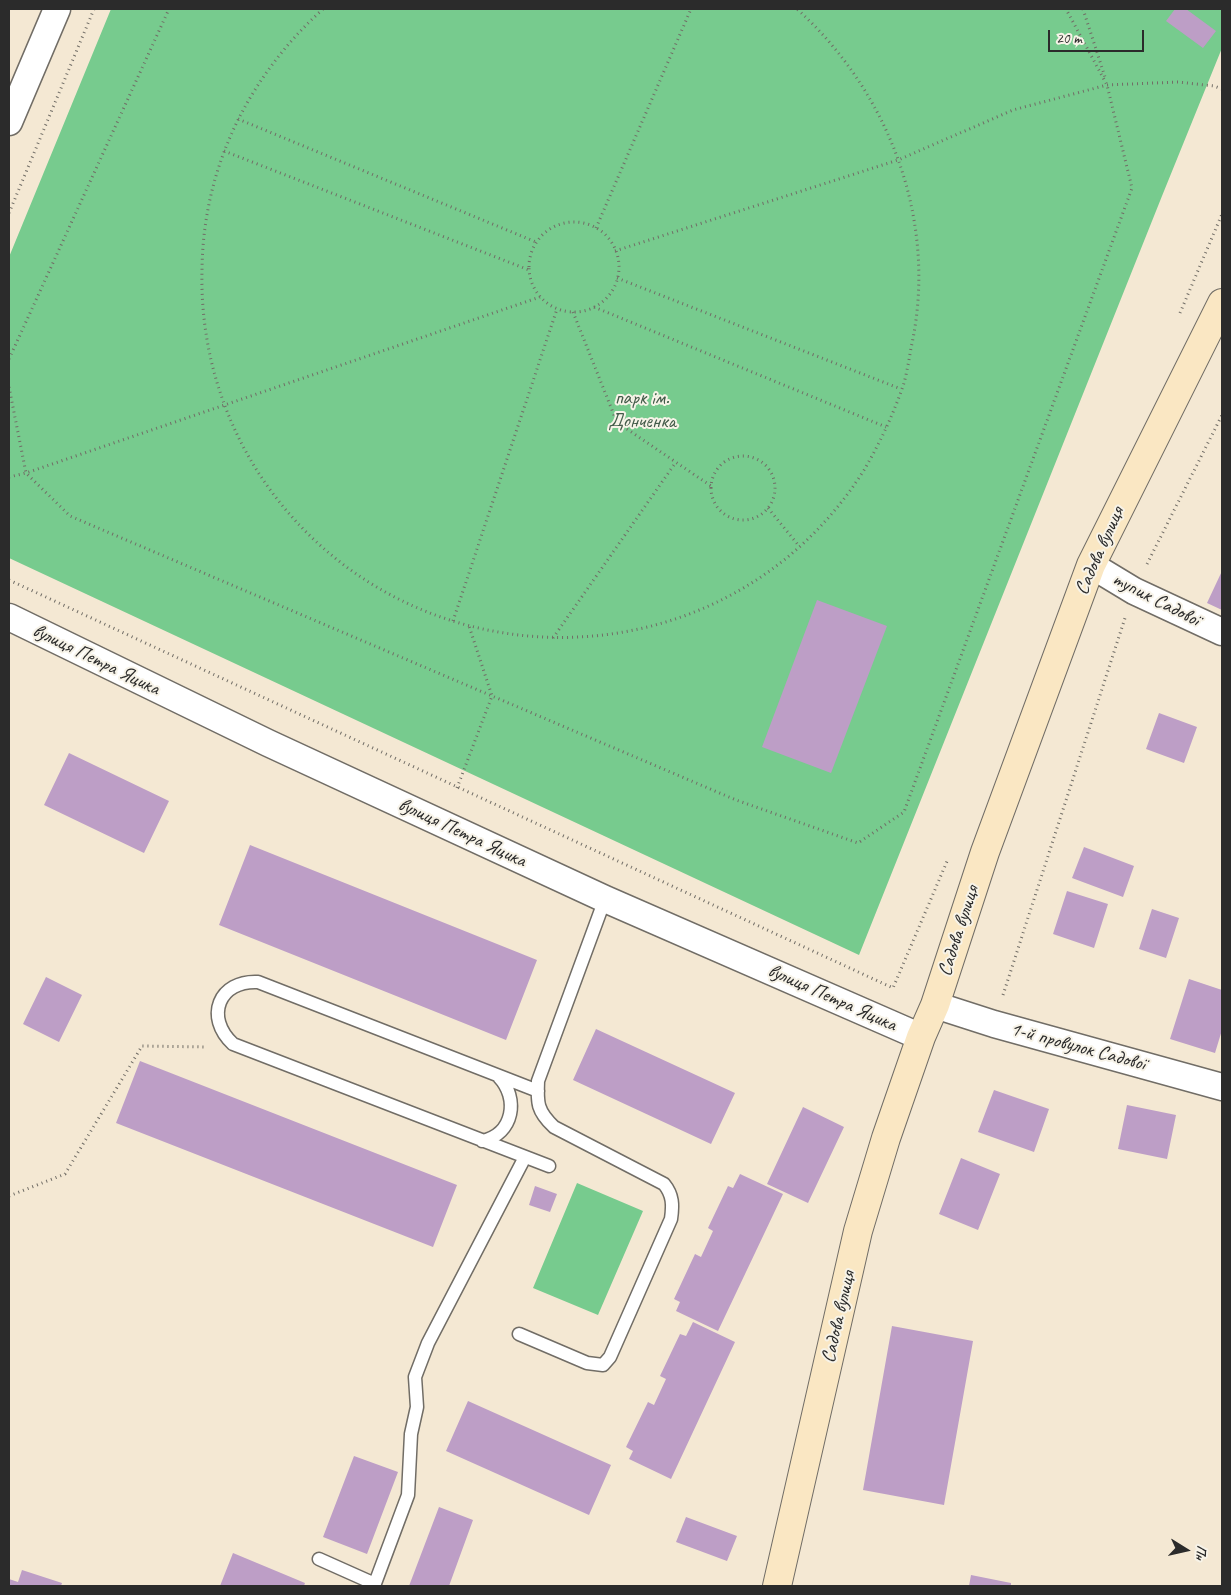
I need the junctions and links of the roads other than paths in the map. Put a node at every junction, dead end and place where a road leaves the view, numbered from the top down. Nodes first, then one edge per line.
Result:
1 (57, 9) edge
2 (9, 122) edge
3 (1222, 303) edge
4 (1091, 566) junction
5 (9, 617) edge
6 (1222, 632) edge
7 (605, 899) junction
8 (935, 1005) junction
9 (921, 1037) junction
10 (499, 1077) junction
11 (1222, 1087) edge
12 (538, 1091) junction
13 (482, 1141) junction
14 (525, 1157) junction
15 (549, 1166) dead end
16 (519, 1334) dead end
17 (319, 1558) dead end
18 (375, 1585) edge
19 (777, 1586) edge

1 - 2 street
3 - 4 main road, Садова вулиця
4 - 6 street, тупик Садової
4 - 8 main road, Садова вулиця
5 - 7 street, вулиця Петра Яцика
7 - 9 street, вулиця Петра Яцика
7 - 12 lane
8 - 9 main road, Садова вулиця
8 - 11 street, 1-й провулок Садової
9 - 19 main road, Садова вулиця
10 - 12 lane
10 - 13 lane
10 - 13 lane
12 - 16 lane
13 - 14 lane
14 - 15 lane
14 - 18 lane
17 - 18 lane

